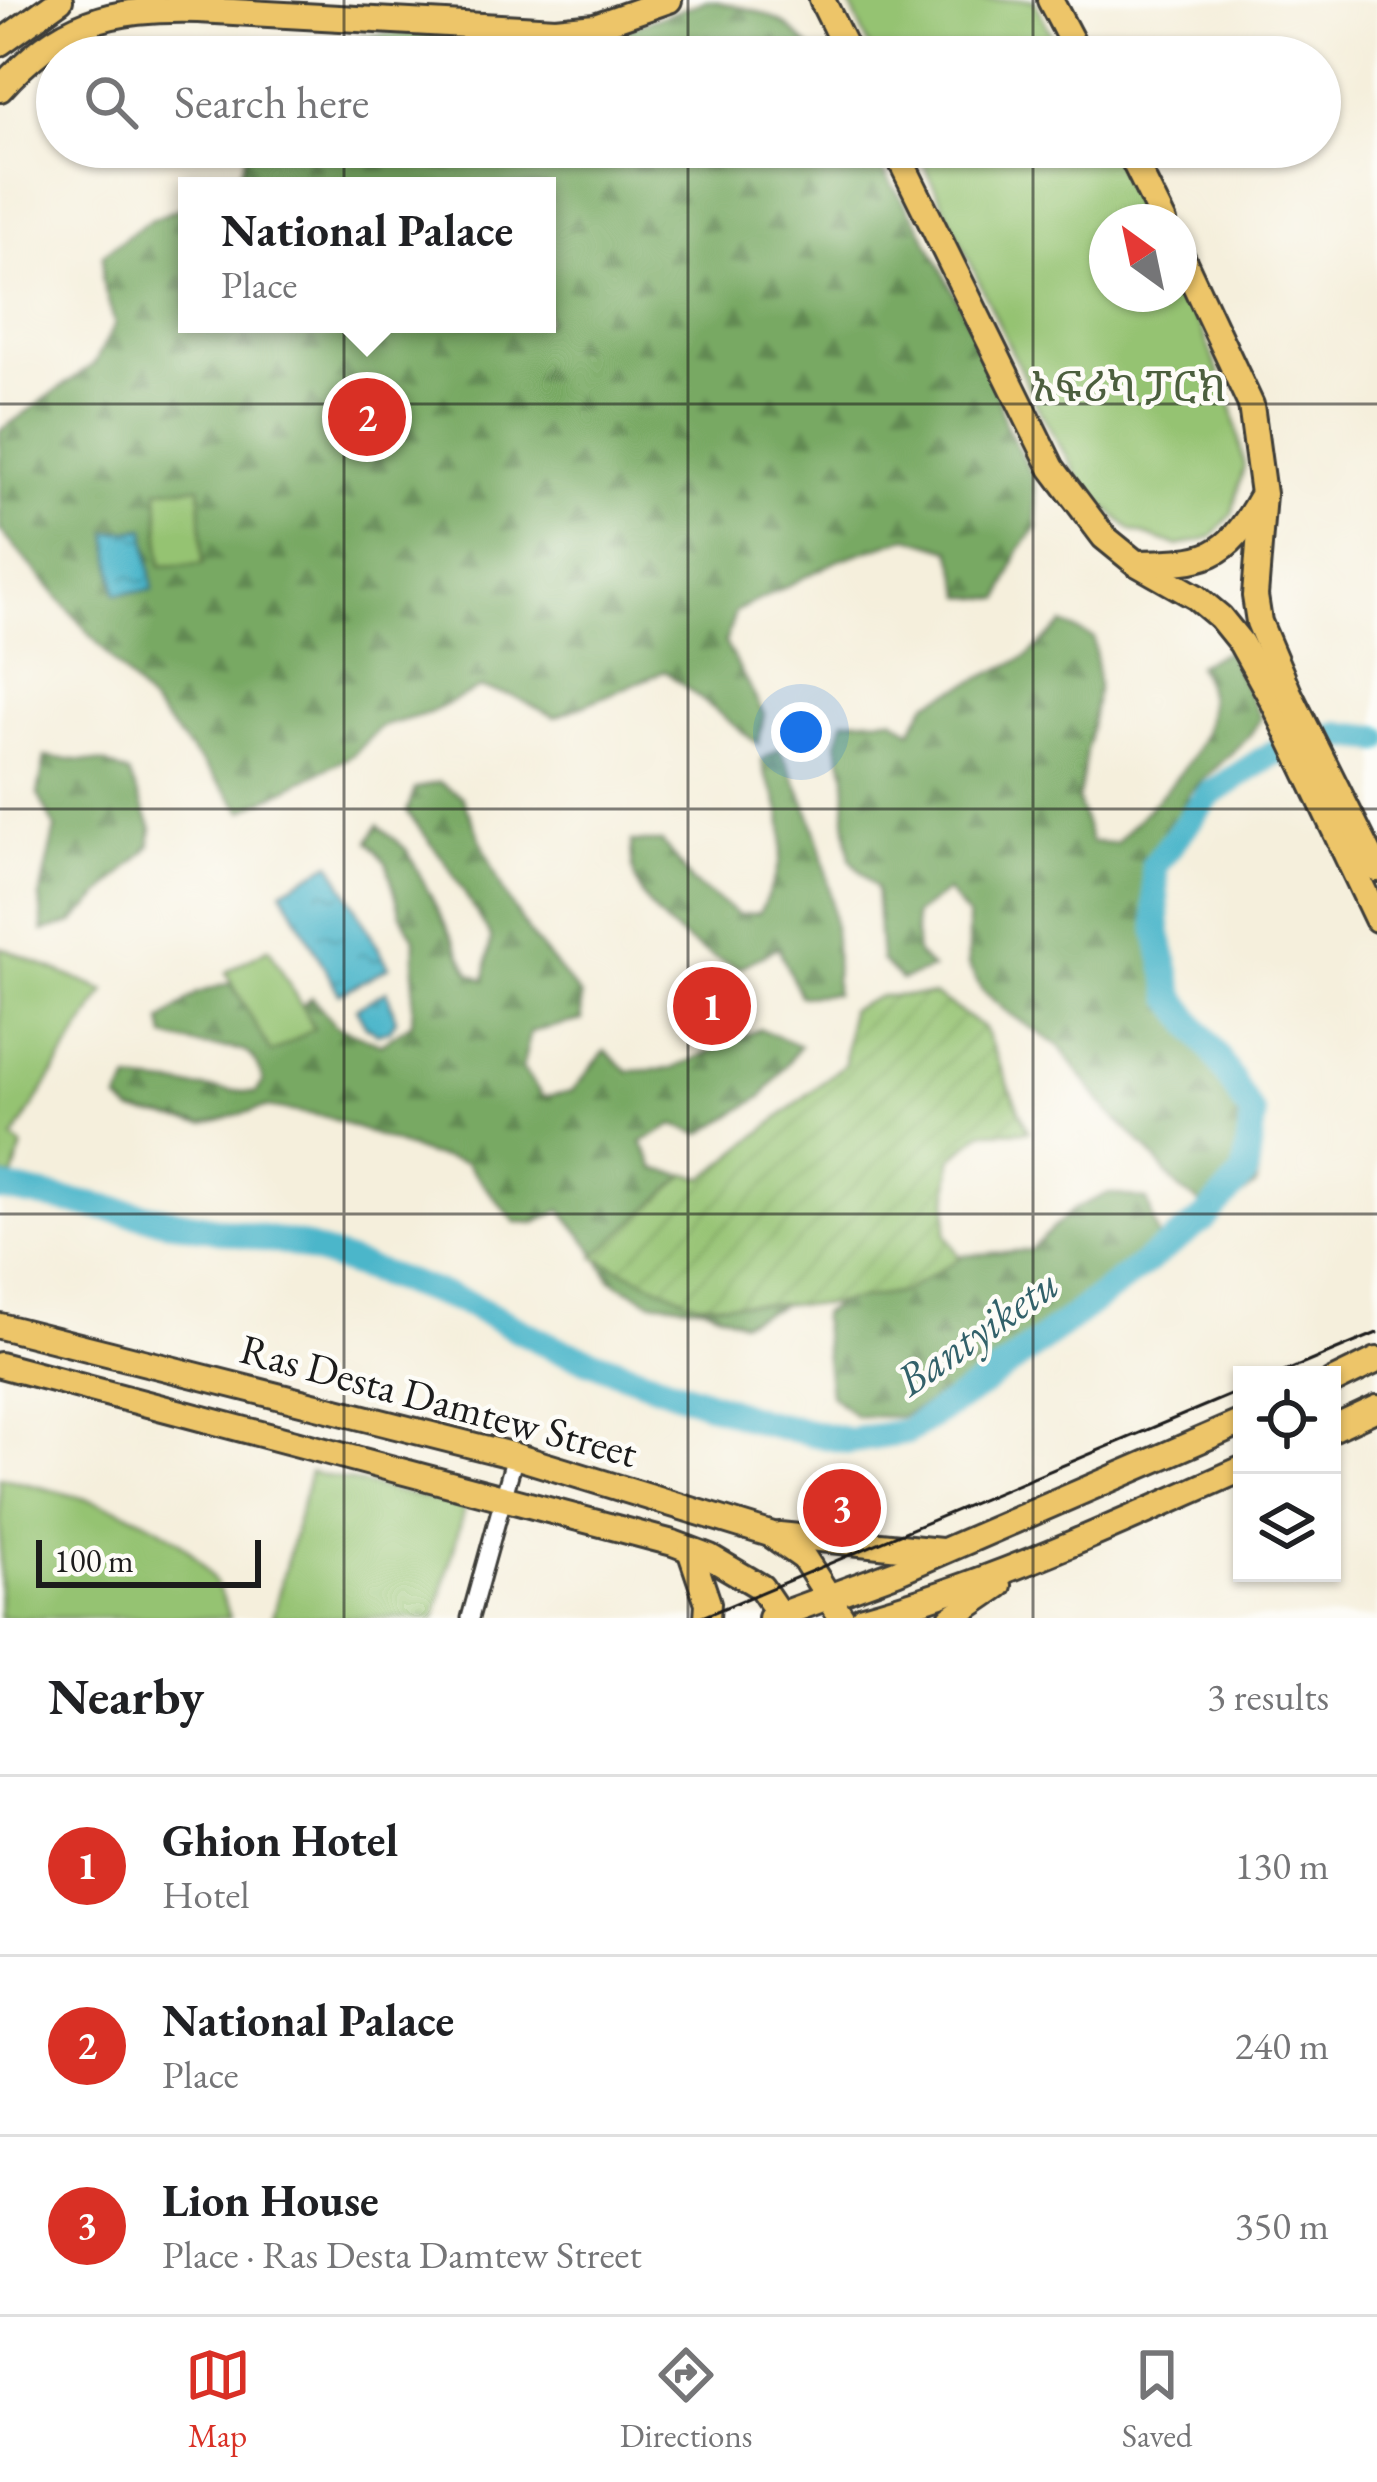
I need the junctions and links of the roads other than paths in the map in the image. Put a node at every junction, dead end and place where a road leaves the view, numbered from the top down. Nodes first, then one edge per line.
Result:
1 (60, 0) edge
2 (822, 0) edge
3 (1050, 0) edge
4 (664, 1) edge
5 (79, 11) edge
6 (56, 36) edge
7 (840, 36) edge
8 (1069, 36) edge
9 (0, 44) edge
10 (36, 56) edge
11 (0, 89) edge
12 (904, 168) edge
13 (1137, 168) edge
14 (1155, 204) edge
15 (1197, 290) edge
16 (1263, 494) junction
17 (1136, 563) junction
18 (1281, 697) junction
19 (1354, 824) edge
20 (1377, 869) edge
21 (1377, 920) edge
22 (0, 1326) edge
23 (1377, 1360) edge
24 (0, 1365) edge
25 (1341, 1378) edge
26 (1377, 1408) edge
27 (1341, 1425) edge
28 (1233, 1426) edge
29 (514, 1456) junction
30 (1233, 1473) edge
31 (504, 1497) junction
32 (770, 1534) junction
33 (690, 1550) junction
34 (944, 1551) junction
35 (1024, 1565) junction
36 (836, 1607) edge
37 (778, 1617) edge
38 (470, 1618) edge
39 (707, 1618) edge
40 (863, 1618) edge
41 (951, 1618) edge

1 - 9 main road
2 - 7 main road
3 - 8 main road
4 - 5 main road
5 - 6 main road
10 - 11 main road
12 - 17 main road
13 - 14 main road
15 - 16 main road
16 - 17 main road
16 - 18 main road
17 - 18 main road
18 - 19 main road
19 - 20 main road
19 - 21 main road
22 - 29 main road, Ras Desta Damtew Street
23 - 25 main road
24 - 31 main road, Ras Desta Damtew Street
26 - 27 main road
28 - 34 main road
29 - 31 street
29 - 32 main road, Ras Desta Damtew Street
30 - 35 main road
31 - 33 main road, Ras Desta Damtew Street
31 - 38 street
32 - 34 main road
32 - 36 main road, Ras Desta Damtew Street
33 - 37 main road, Ras Desta Damtew Street
33 - 39 main road
34 - 36 main road
35 - 40 main road
35 - 41 main road
36 - 37 main road

